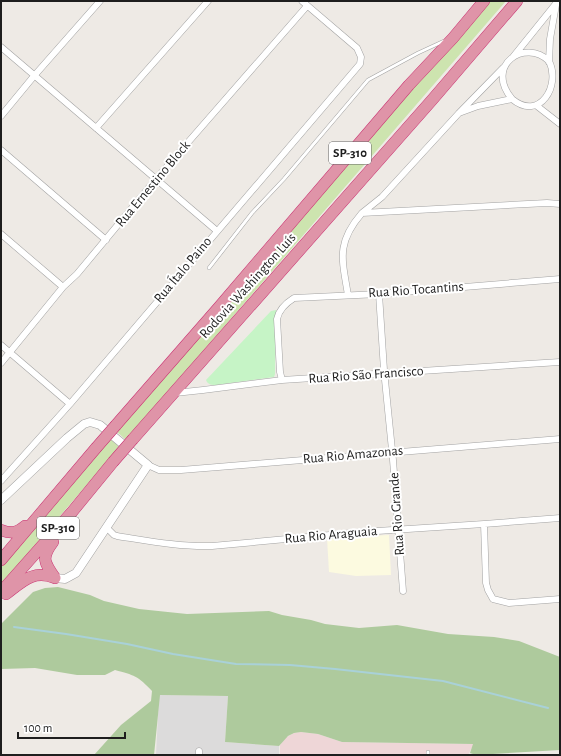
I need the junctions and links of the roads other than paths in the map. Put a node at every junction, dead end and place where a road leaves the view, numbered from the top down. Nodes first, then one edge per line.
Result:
1 (100, 1) edge
2 (208, 1) edge
3 (302, 1) edge
4 (484, 1) edge
5 (517, 1) edge
6 (558, 2) edge
7 (307, 6) junction
8 (453, 38) junction
9 (1, 47) edge
10 (513, 56) junction
11 (549, 62) junction
12 (503, 68) junction
13 (34, 76) junction
14 (558, 78) edge
15 (512, 99) junction
16 (537, 106) junction
17 (459, 113) junction
18 (1, 116) edge
19 (560, 124) edge
20 (96, 128) junction
21 (1, 150) edge
22 (156, 179) junction
23 (559, 202) edge
24 (362, 213) junction
25 (217, 231) junction
26 (1, 234) edge
27 (106, 240) junction
28 (209, 268) dead end
29 (560, 279) edge
30 (63, 287) junction
31 (379, 294) junction
32 (348, 295) junction
33 (1, 345) edge
34 (10, 353) junction
35 (560, 362) edge
36 (1, 363) edge
37 (385, 374) junction
38 (282, 380) junction
39 (173, 393) junction
40 (70, 404) junction
41 (560, 439) edge
42 (392, 452) junction
43 (148, 465) junction
44 (1, 481) edge
45 (54, 497) junction
46 (1, 500) edge
47 (72, 512) junction
48 (560, 518) edge
49 (484, 524) junction
50 (107, 528) junction
51 (1, 530) edge
52 (398, 530) junction
53 (1, 560) edge
54 (55, 578) junction
55 (403, 591) dead end
56 (1, 592) edge
57 (1, 598) edge
58 (560, 599) edge

1 - 13 street
2 - 20 street
3 - 7 street
4 - 8 highway, Rodovia Washington Luís / SP-310
5 - 39 highway, Rodovia Washington Luís / SP-310
6 - 10 street
6 - 11 street
7 - 22 street, Rua Ernestino Block
7 - 25 street, Rua Ítalo Paino
8 - 28 lane
8 - 45 highway, Rodovia Washington Luís / SP-310, bridge
9 - 13 street
10 - 11 street
10 - 12 street
11 - 14 street
12 - 15 street
12 - 17 street
13 - 18 street
13 - 20 street
14 - 16 street
15 - 16 street
15 - 17 street
16 - 19 street
17 - 24 street
20 - 22 street
21 - 27 street
22 - 25 street
22 - 27 street, Rua Ernestino Block
23 - 24 street
24 - 32 street
25 - 40 street, Rua Ítalo Paino
26 - 30 street
27 - 30 street, Rua Ernestino Block
29 - 31 street, Rua Rio Tocantins
30 - 34 street, Rua Ernestino Block
31 - 32 street, Rua Rio Tocantins
31 - 37 street, Rua Rio Grande
32 - 38 street, Rua Rio Tocantins
33 - 34 street
34 - 36 street, Rua Ernestino Block
34 - 40 street
35 - 37 street, Rua Rio São Francisco
37 - 38 street, Rua Rio São Francisco
37 - 42 street, Rua Rio Grande
38 - 39 street, Rua Rio São Francisco
39 - 47 highway, Rodovia Washington Luís / SP-310, bridge
40 - 44 street, Rua Ítalo Paino
41 - 42 street, Rua Rio Amazonas
42 - 43 street, Rua Rio Amazonas
42 - 52 street, Rua Rio Grande
43 - 46 street
43 - 50 street
45 - 51 highway
45 - 53 highway, Rodovia Washington Luís / SP-310
47 - 54 highway
47 - 56 highway, Rodovia Washington Luís / SP-310
48 - 49 street, Rua Rio Araguaia
49 - 52 street, Rua Rio Araguaia
49 - 58 street
50 - 52 street, Rua Rio Araguaia
50 - 54 street
52 - 55 street, Rua Rio Grande
54 - 57 highway

